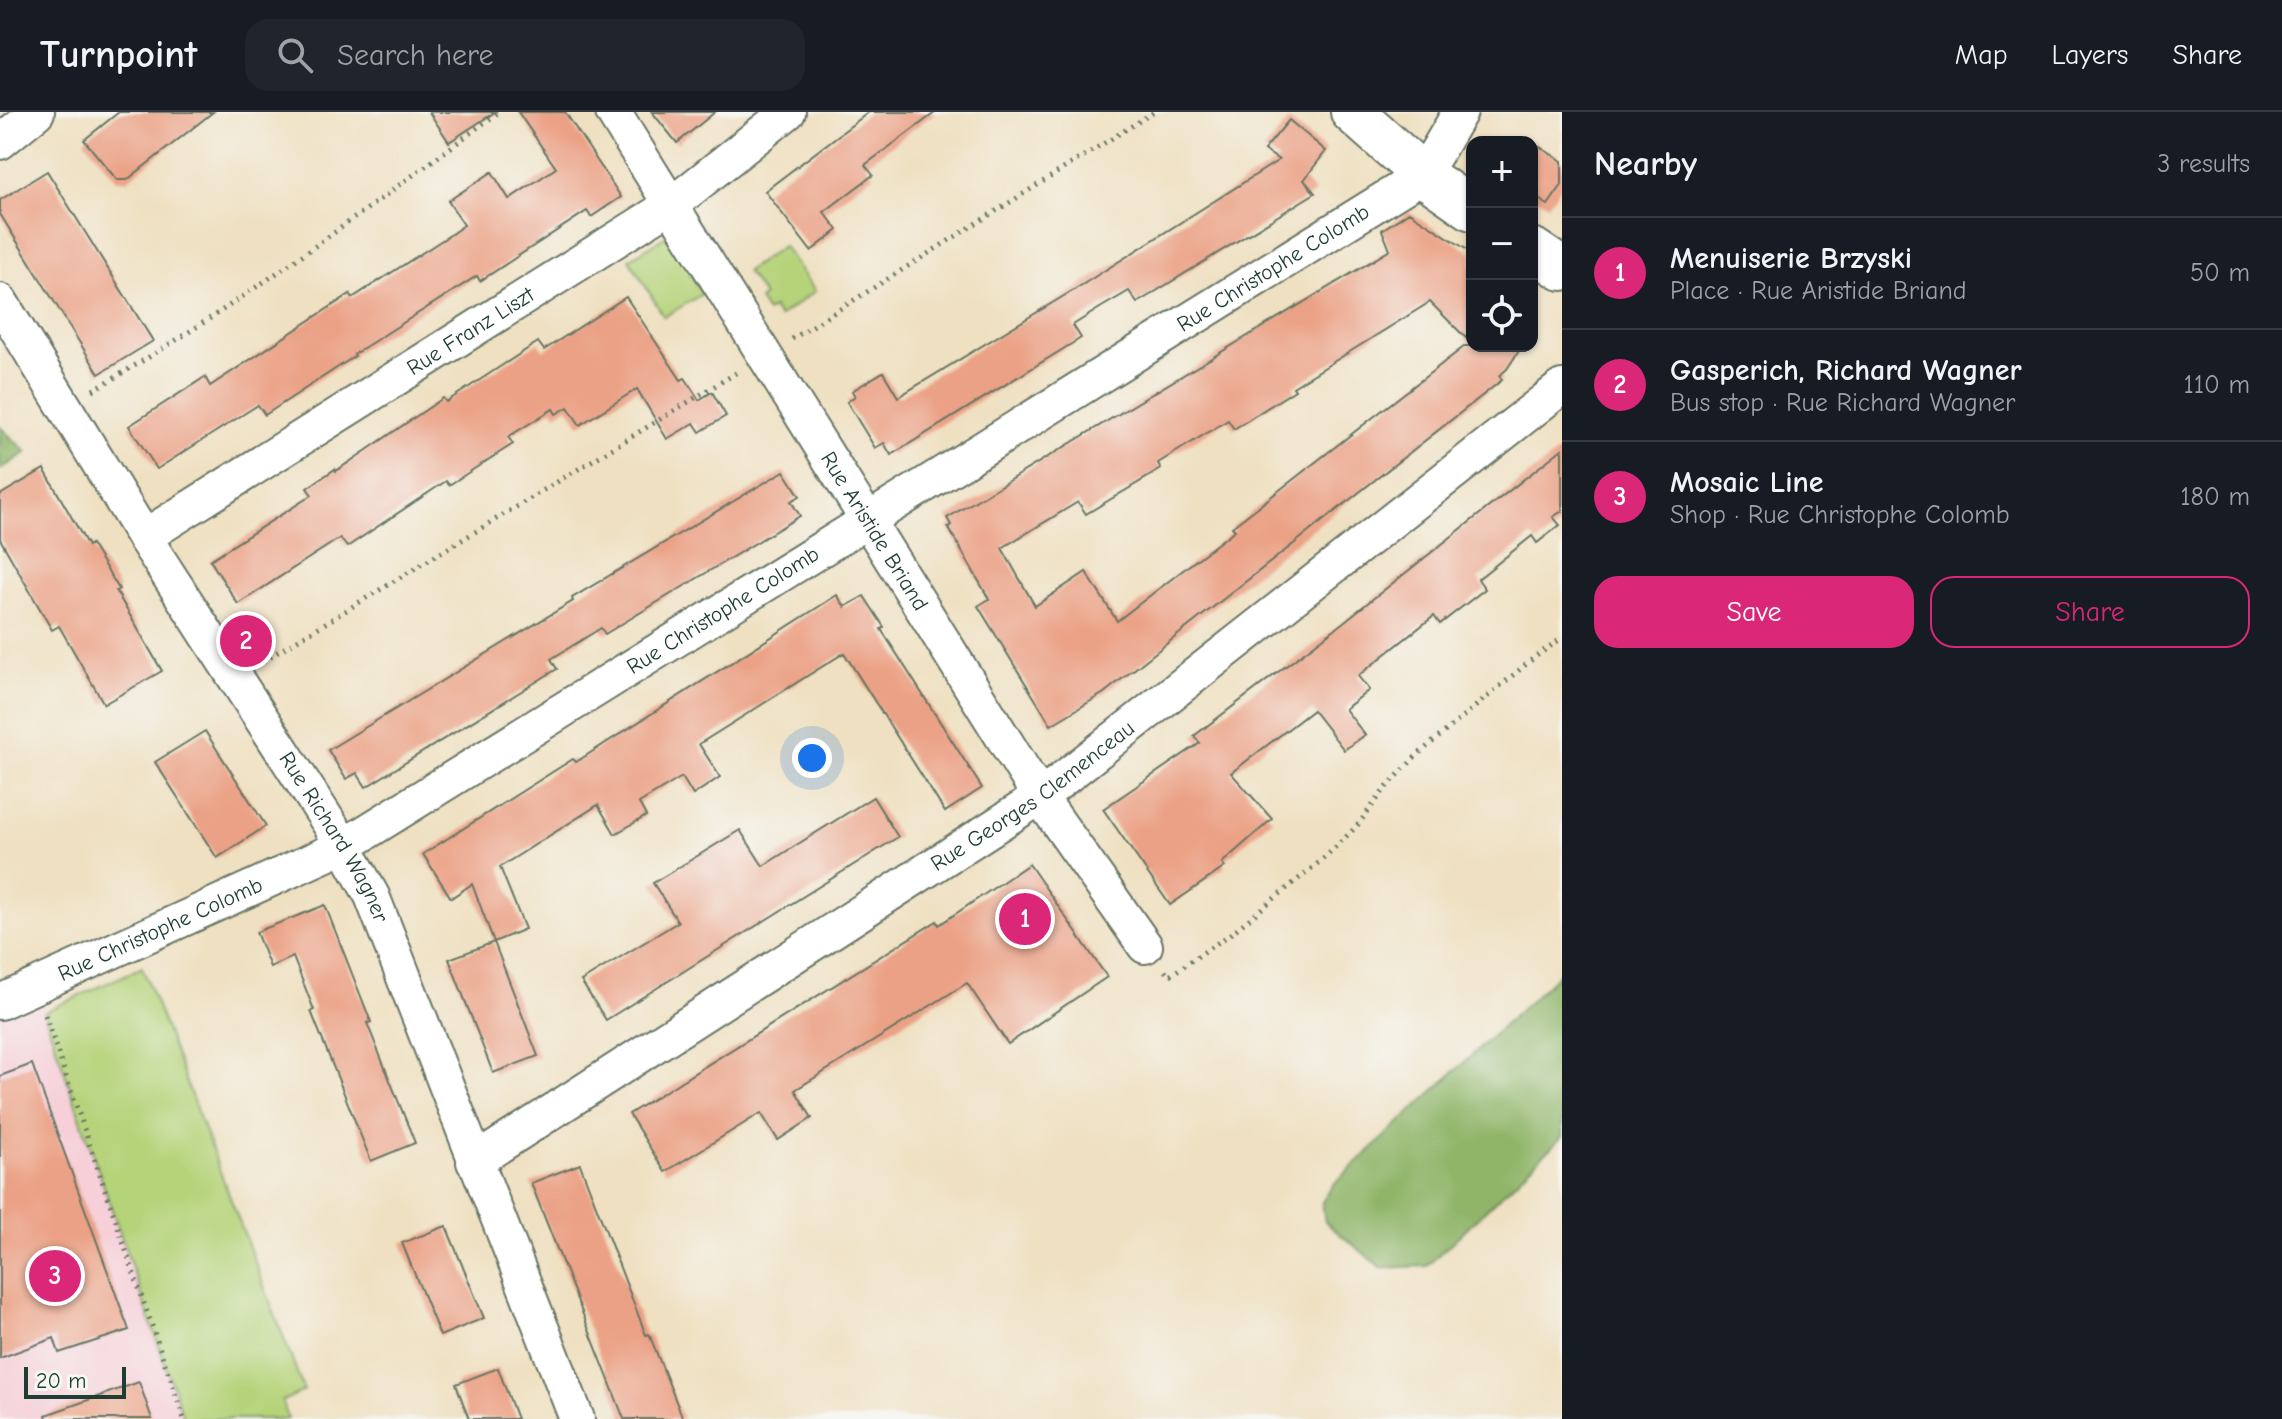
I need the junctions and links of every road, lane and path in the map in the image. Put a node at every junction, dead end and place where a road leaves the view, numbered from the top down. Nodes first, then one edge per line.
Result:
1 (37, 112) edge
2 (499, 112) edge
3 (613, 112) edge
4 (788, 112) edge
5 (1154, 112) edge
6 (1352, 112) edge
7 (1460, 112) edge
8 (0, 142) edge
9 (1423, 175) junction
10 (671, 205) junction
11 (1471, 208) edge
12 (1538, 253) edge
13 (1562, 269) edge
14 (0, 301) edge
15 (765, 356) junction
16 (1562, 387) edge
17 (64, 407) junction
18 (868, 521) junction
19 (144, 537) junction
20 (1562, 638) edge
21 (219, 650) junction
22 (1040, 797) junction
23 (344, 846) junction
24 (1145, 946) joint
25 (0, 1002) edge
26 (44, 1012) dead end
27 (474, 1162) junction
28 (184, 1419) edge
29 (577, 1419) edge

1 - 8 street
2 - 17 path
3 - 10 street, Rue Aristide Briand
4 - 10 street, Rue Franz Liszt
5 - 15 path
6 - 9 street
7 - 9 street
9 - 11 street
9 - 18 street, Rue Christophe Colomb
10 - 15 street, Rue Aristide Briand
10 - 19 street, Rue Franz Liszt
12 - 13 street
14 - 17 street, Rue Richard Wagner
15 - 18 street, Rue Aristide Briand
15 - 21 path
16 - 22 street, Rue Georges Clemenceau
17 - 19 street, Rue Richard Wagner
18 - 22 street, Rue Aristide Briand
18 - 23 street, Rue Christophe Colomb
19 - 21 street, Rue Richard Wagner
20 - 24 path
21 - 23 street, Rue Richard Wagner
22 - 24 street, Rue Aristide Briand
22 - 27 street, Rue Georges Clemenceau
23 - 25 street, Rue Christophe Colomb
23 - 27 street, Rue Richard Wagner
26 - 28 path
27 - 29 street, Rue Richard Wagner

